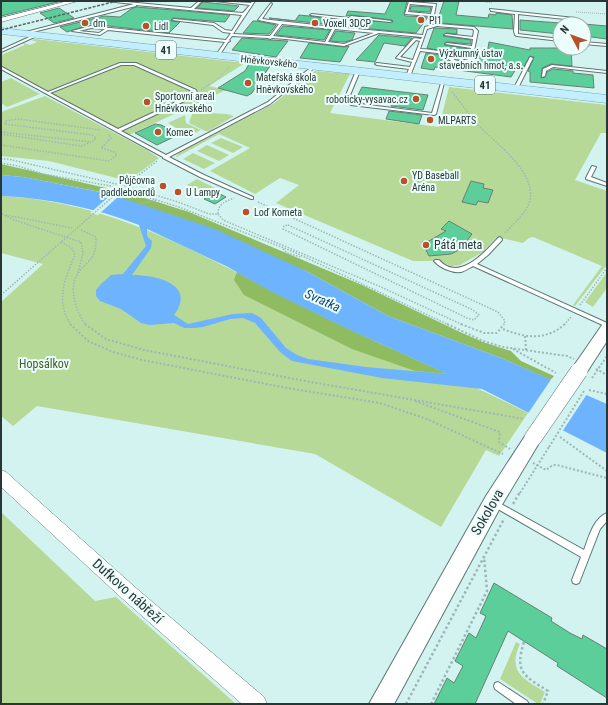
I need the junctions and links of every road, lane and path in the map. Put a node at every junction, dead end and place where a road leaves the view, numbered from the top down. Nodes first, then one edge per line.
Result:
1 (75, 1) edge
2 (107, 1) edge
3 (201, 1) edge
4 (216, 1) edge
5 (121, 2) edge
6 (410, 2) edge
7 (253, 3) edge
8 (140, 4) junction
9 (271, 4) dead end
10 (129, 6) junction
11 (192, 9) junction
12 (491, 10) dead end
13 (354, 12) dead end
14 (518, 13) junction
15 (242, 14) junction
16 (432, 15) junction
17 (312, 16) dead end
18 (552, 17) edge
19 (351, 18) junction
20 (1, 20) edge
21 (174, 20) dead end
22 (390, 21) dead end
23 (281, 23) junction
24 (437, 25) junction
25 (335, 27) junction
26 (345, 28) junction
27 (107, 29) junction
28 (2, 31) dead end
29 (379, 32) junction
30 (23, 34) junction
31 (232, 34) junction
32 (446, 35) dead end
33 (36, 36) junction
34 (424, 36) junction
35 (270, 38) junction
36 (475, 38) junction
37 (552, 39) edge
38 (422, 40) junction
39 (228, 41) junction
40 (326, 43) junction
41 (447, 44) dead end
42 (592, 44) edge
43 (607, 45) edge
44 (473, 47) junction
45 (418, 50) junction
46 (1, 51) edge
47 (218, 55) junction
48 (531, 58) dead end
49 (413, 61) junction
50 (233, 63) dead end
51 (377, 64) dead end
52 (313, 66) junction
53 (1, 68) edge
54 (358, 71) junction
55 (410, 72) junction
56 (607, 72) edge
57 (544, 76) dead end
58 (443, 84) junction
59 (516, 88) junction
60 (47, 93) junction
61 (195, 93) junction
62 (607, 99) edge
63 (170, 129) dead end
64 (104, 130) dead end
65 (117, 131) junction
66 (1, 132) edge
67 (107, 133) dead end
68 (1, 134) edge
69 (196, 141) junction
70 (92, 142) junction
71 (1, 145) edge
72 (165, 157) junction
73 (1, 159) edge
74 (1, 163) edge
75 (594, 167) dead end
76 (607, 185) edge
77 (124, 186) junction
78 (121, 190) junction
79 (251, 198) junction
80 (158, 200) junction
81 (175, 201) junction
82 (140, 204) dead end
83 (171, 204) junction
84 (1, 214) edge
85 (209, 214) junction
86 (218, 214) junction
87 (208, 219) junction
88 (72, 228) dead end
89 (81, 230) dead end
90 (286, 231) joint
91 (68, 236) junction
92 (500, 239) joint
93 (61, 242) junction
94 (437, 261) dead end
95 (473, 264) junction
96 (607, 268) edge
97 (78, 273) junction
98 (1, 296) edge
99 (575, 311) junction
100 (607, 326) edge
101 (503, 329) junction
102 (607, 329) edge
103 (525, 336) junction
104 (512, 348) junction
105 (526, 350) junction
106 (607, 356) edge
107 (580, 368) junction
108 (598, 370) junction
109 (556, 373) dead end
110 (607, 375) edge
111 (589, 390) dead end
112 (607, 394) edge
113 (412, 400) junction
114 (524, 419) dead end
115 (560, 437) dead end
116 (508, 447) dead end
117 (503, 454) dead end
118 (538, 466) junction
119 (607, 471) edge
120 (1, 477) edge
121 (607, 478) edge
122 (501, 506) junction
123 (607, 516) edge
124 (586, 554) junction
125 (484, 556) junction
126 (576, 580) dead end
127 (524, 642) dead end
128 (498, 686) dead end
129 (257, 704) edge
130 (381, 704) edge
131 (406, 704) edge
132 (431, 704) edge
133 (524, 704) edge
134 (543, 704) edge

1 - 20 street
2 - 5 lane
3 - 11 lane
4 - 7 lane
5 - 8 lane
5 - 10 lane
6 - 16 lane
6 - 16 lane
7 - 15 lane
8 - 10 lane
8 - 11 lane
9 - 23 lane
10 - 30 lane
11 - 15 lane
12 - 14 lane
13 - 19 lane
14 - 18 lane
14 - 37 lane
15 - 31 lane
16 - 24 lane
17 - 19 lane
19 - 22 lane
19 - 26 lane
21 - 31 lane
23 - 25 lane
23 - 35 lane
24 - 34 lane
24 - 36 lane
25 - 26 lane
25 - 40 lane
26 - 29 lane
27 - 27 lane
27 - 39 lane
28 - 30 main road, Hněvkovského / 41
29 - 34 lane
29 - 40 lane
30 - 33 main road, Hněvkovského / 41
31 - 35 lane
31 - 39 lane
32 - 36 lane
33 - 46 lane
33 - 47 main road, Hněvkovského / 41
34 - 38 lane
35 - 40 lane
36 - 44 lane
38 - 45 lane
38 - 49 lane
39 - 47 lane
41 - 44 lane
42 - 43 lane
44 - 45 lane
45 - 49 lane
47 - 52 main road, Hněvkovského / 41
48 - 59 lane
49 - 55 lane
50 - 61 path
51 - 55 lane
52 - 54 main road, Hněvkovského / 41
52 - 69 lane
53 - 60 lane
54 - 55 main road, Hněvkovského / 41
54 - 58 lane
55 - 58 main road, Hněvkovského / 41
56 - 57 lane
58 - 59 main road, Hněvkovského / 41
58 - 92 path
59 - 62 main road, Hněvkovského / 41
60 - 61 lane
60 - 65 lane
61 - 65 lane
63 - 69 path
64 - 70 path
65 - 72 lane
66 - 70 path
67 - 71 path
68 - 70 path
69 - 72 lane
72 - 77 path
72 - 79 lane
73 - 77 path
74 - 78 path
75 - 76 lane
77 - 78 path
77 - 81 path
78 - 80 path
78 - 91 path, bridge
79 - 86 path
79 - 101 path
80 - 82 path
80 - 83 path
81 - 83 path
81 - 85 path
83 - 87 path
84 - 88 path
84 - 91 path
85 - 86 path
85 - 87 path
86 - 101 path
87 - 104 path
89 - 97 path
90 - 90 path
91 - 93 path
91 - 97 path
92 - 95 lane
93 - 98 path
93 - 117 path
94 - 95 lane
95 - 99 lane
96 - 99 path
97 - 113 path
99 - 100 lane
99 - 103 path
101 - 103 path
102 - 107 street, Sokolova
103 - 105 path
104 - 105 path
104 - 109 path
105 - 107 path
106 - 108 path
107 - 108 path
107 - 118 path, bridge
107 - 122 street, Sokolova, bridge
108 - 110 path
111 - 112 path
113 - 114 path
113 - 116 path
115 - 119 path
118 - 121 path
118 - 122 path
120 - 129 street, Dufkovo nábřeží
122 - 124 lane
122 - 125 path
122 - 130 street, Sokolova
123 - 124 lane
124 - 126 lane
125 - 131 path
125 - 132 path
127 - 134 path
128 - 133 lane

